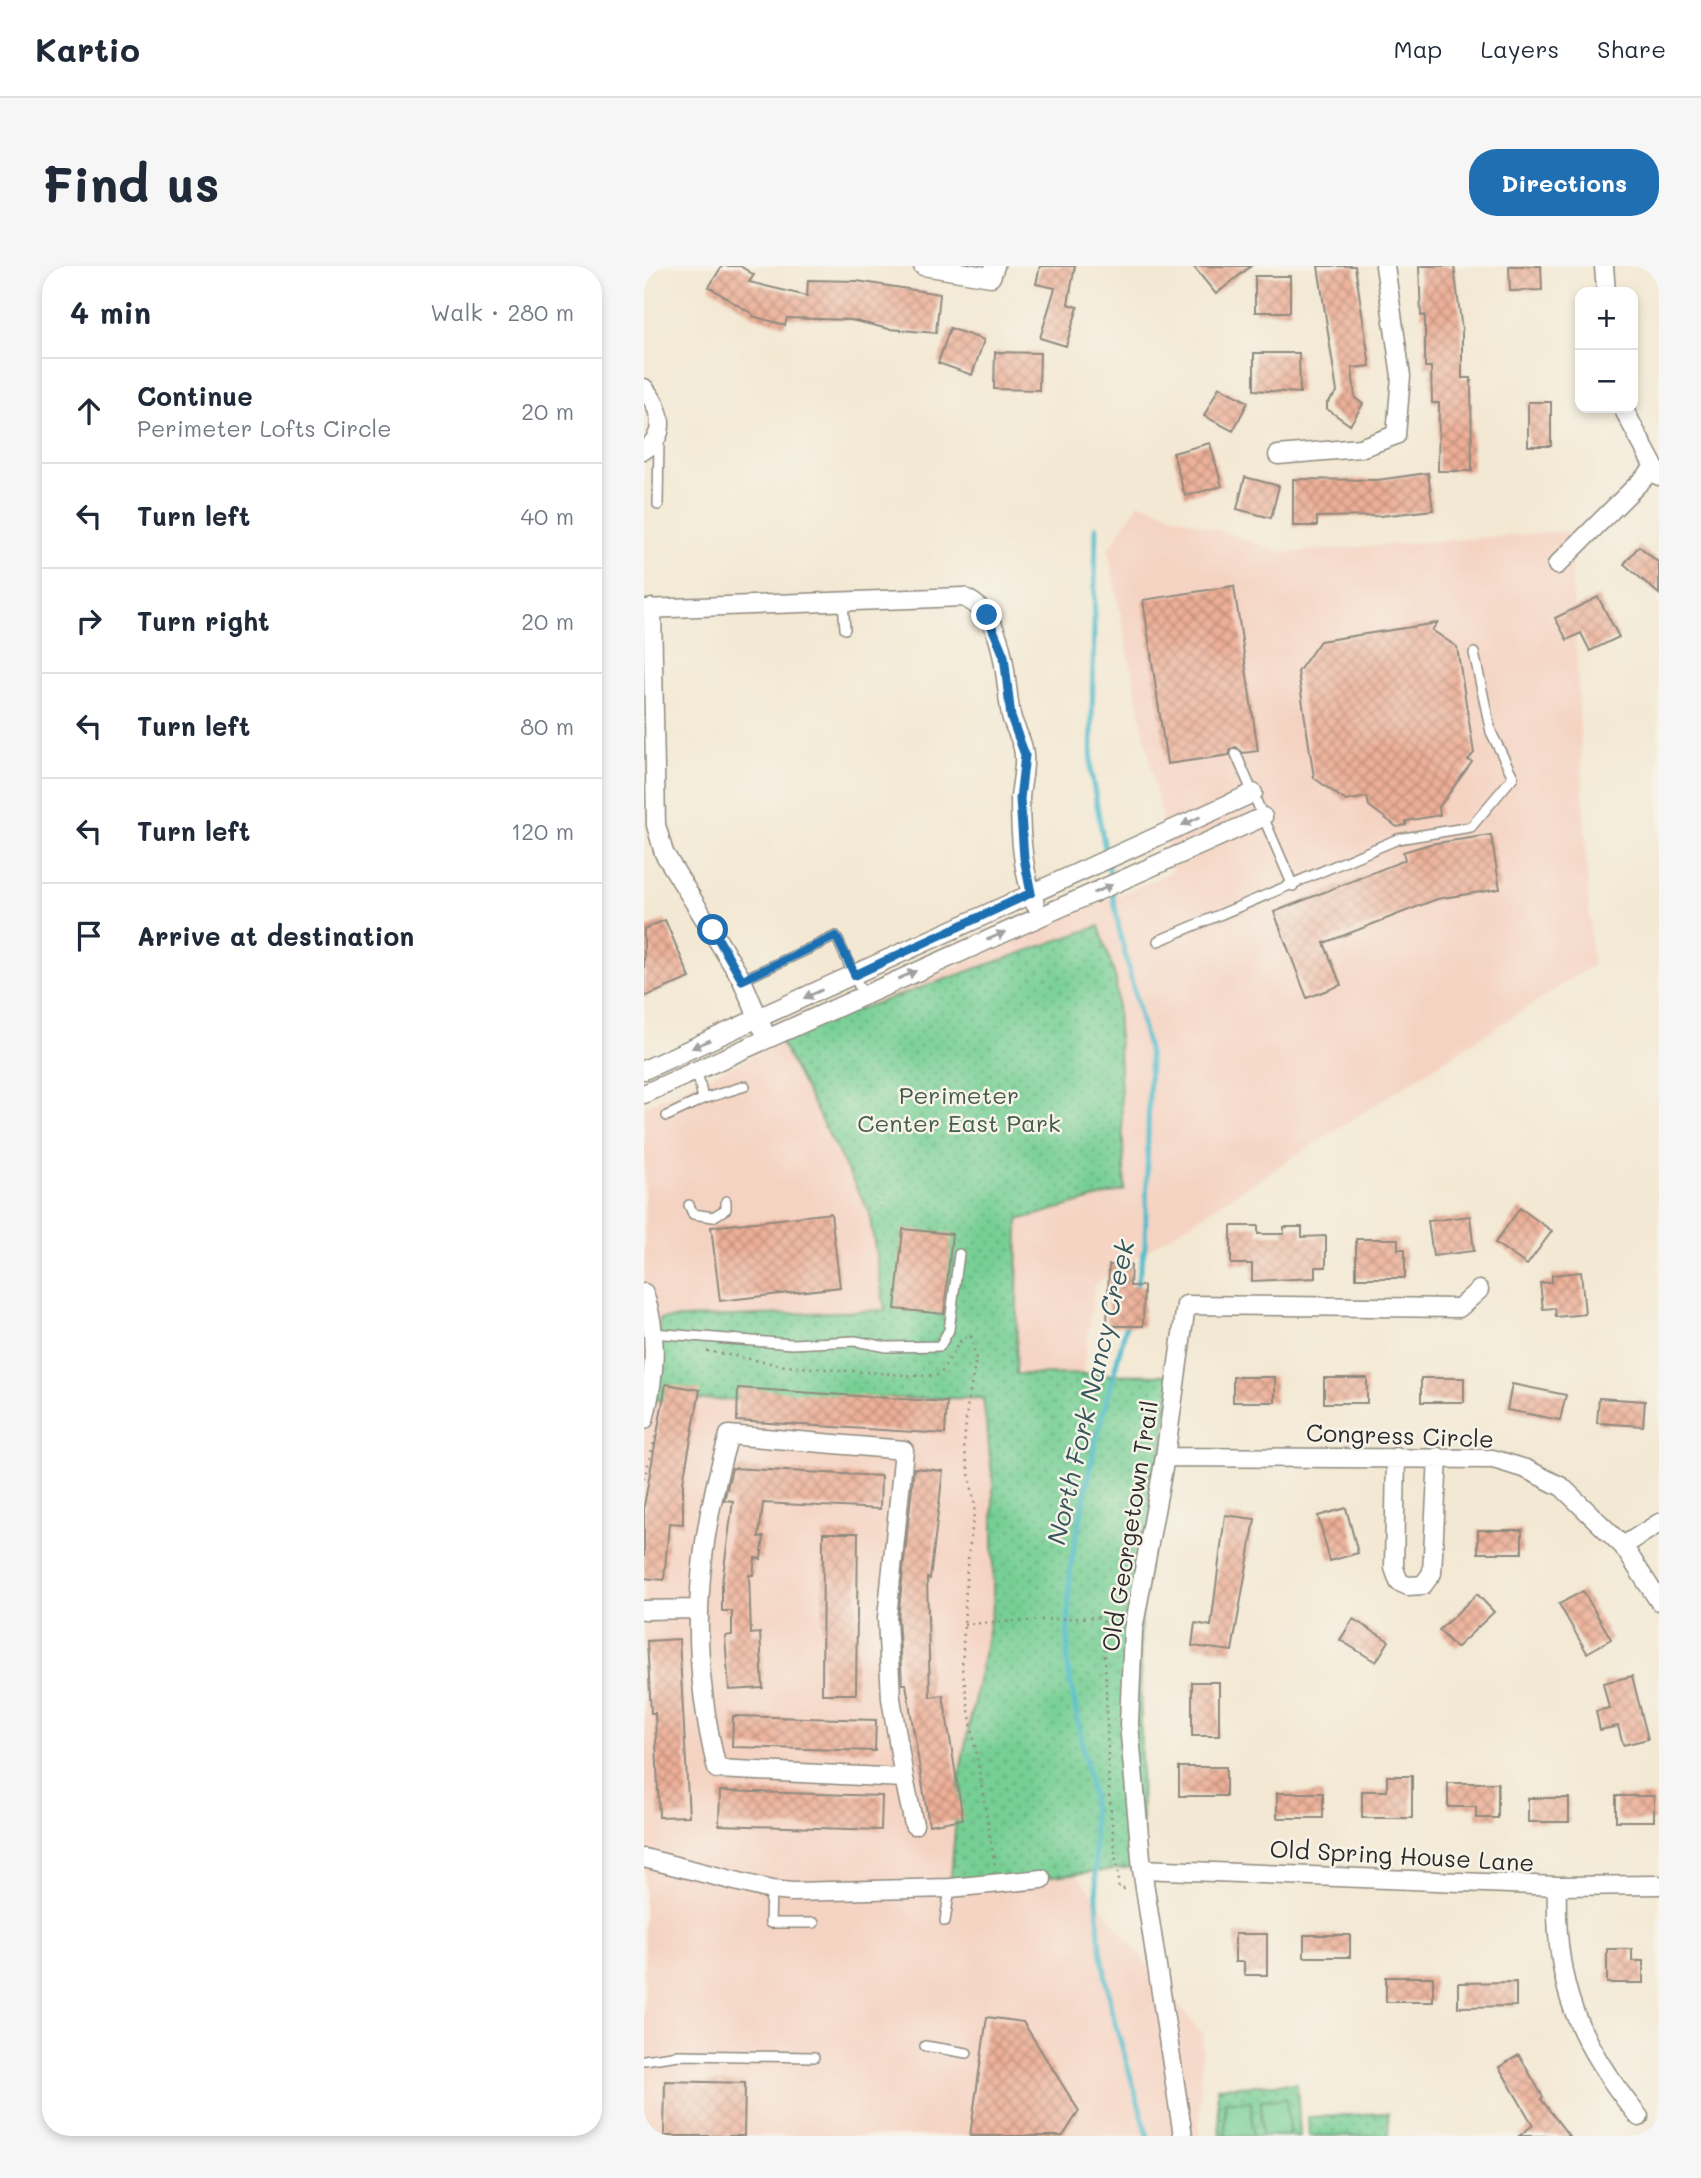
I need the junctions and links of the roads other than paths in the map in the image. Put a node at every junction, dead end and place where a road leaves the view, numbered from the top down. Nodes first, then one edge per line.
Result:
1 (923, 266) edge
2 (995, 266) edge
3 (1385, 266) edge
4 (1604, 266) edge
5 (1606, 287) edge
6 (644, 388) edge
7 (1626, 413) edge
8 (659, 433) junction
9 (644, 450) edge
10 (1278, 455) dead end
11 (1656, 472) edge
12 (658, 505) dead end
13 (1557, 565) dead end
14 (844, 602) junction
15 (648, 609) edge
16 (845, 629) dead end
17 (1474, 653) dead end
18 (1236, 754) dead end
19 (1253, 793) junction
20 (650, 804) edge
21 (1263, 817) junction
22 (1293, 886) junction
23 (1031, 893) junction
24 (1041, 917) junction
25 (1158, 941) dead end
26 (855, 975) junction
27 (742, 980) junction
28 (863, 995) junction
29 (759, 1018) junction
30 (768, 1038) junction
31 (644, 1070) edge
32 (697, 1070) junction
33 (745, 1086) dead end
34 (644, 1094) edge
35 (703, 1099) junction
36 (667, 1116) dead end
37 (726, 1201) dead end
38 (689, 1205) dead end
39 (959, 1254) dead end
40 (1479, 1290) dead end
41 (644, 1293) edge
42 (653, 1334) junction
43 (651, 1424) edge
44 (1165, 1457) junction
45 (1396, 1457) junction
46 (1438, 1457) junction
47 (1659, 1522) edge
48 (1623, 1546) junction
49 (1659, 1601) edge
50 (697, 1609) junction
51 (644, 1610) edge
52 (904, 1778) junction
53 (914, 1825) dead end
54 (644, 1858) edge
55 (1142, 1870) junction
56 (1042, 1879) dead end
57 (1659, 1885) edge
58 (1557, 1886) junction
59 (950, 1888) junction
60 (771, 1890) junction
61 (945, 1921) dead end
62 (814, 1923) dead end
63 (925, 2046) dead end
64 (967, 2053) dead end
65 (814, 2057) dead end
66 (644, 2060) edge
67 (1639, 2117) dead end
68 (1182, 2136) edge

1 - 2 street
3 - 10 street
4 - 5 street
6 - 8 street
7 - 11 street
8 - 9 street
8 - 12 lane
11 - 13 street
14 - 15 street
14 - 16 lane
14 - 23 street
15 - 20 street
17 - 22 lane
18 - 19 lane
19 - 21 lane
19 -> 23 street
20 - 27 street
21 - 22 lane
24 -> 21 street
22 - 25 lane
23 - 24 street
23 - 26 street
28 -> 24 street
26 - 27 lane
26 - 28 lane
26 -> 29 street
27 - 29 street
28 - 30 street
29 - 30 street
29 -> 31 street
30 - 32 street
32 - 34 street
32 - 35 lane
33 - 35 lane
35 - 36 lane
37 - 38 lane
39 - 42 lane
40 - 44 street, Old Georgetown Trail
41 - 42 street
42 - 43 street
44 - 45 street, Congress Circle
44 - 55 street, Old Georgetown Trail
45 - 46 street, Congress Circle
45 - 46 street
46 - 48 street, Congress Circle
47 - 48 street
48 - 49 street, Congress Circle
50 - 51 street
50 - 52 street
50 - 52 street
52 - 53 street
54 - 60 street
55 - 58 street, Old Spring House Lane
55 - 68 street, Old Georgetown Trail
56 - 59 street
57 - 58 street, Old Spring House Lane
58 - 67 street
59 - 60 street
59 - 61 lane
60 - 62 lane
63 - 64 lane
65 - 66 lane

